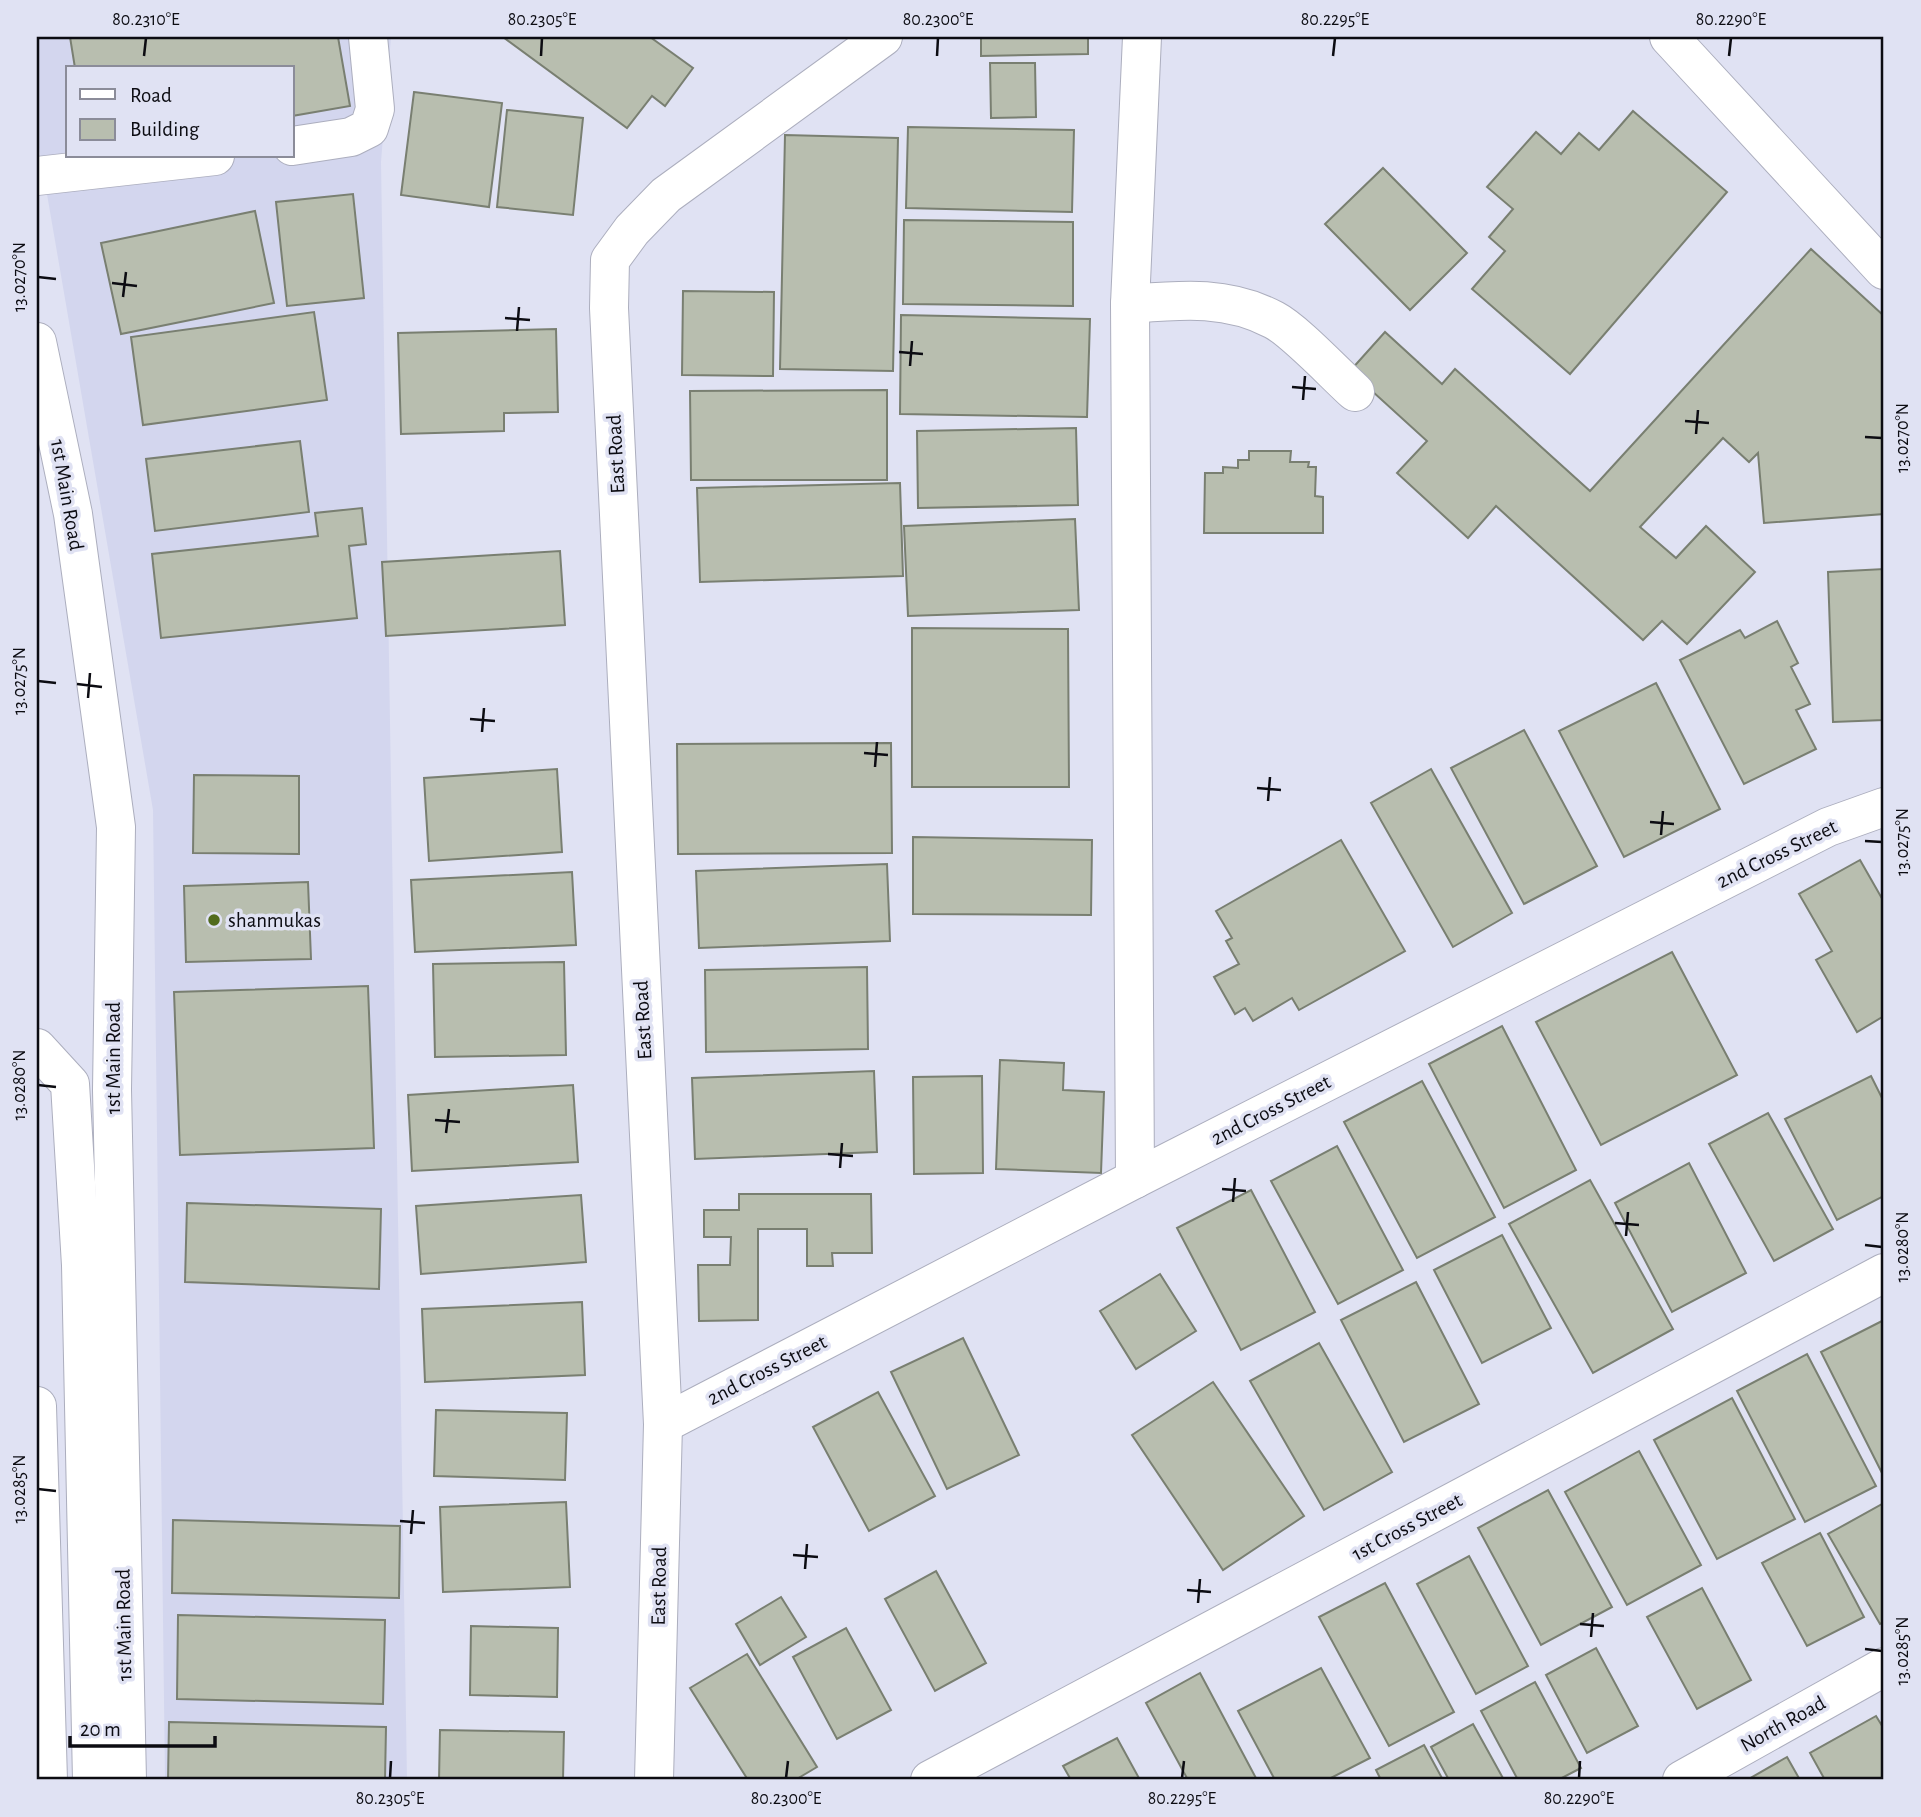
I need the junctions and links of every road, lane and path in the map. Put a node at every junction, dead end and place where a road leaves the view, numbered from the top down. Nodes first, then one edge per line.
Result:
1 (368, 37) edge
2 (883, 37) edge
3 (1142, 37) edge
4 (1669, 37) edge
5 (294, 146) edge
6 (197, 158) edge
7 (37, 176) edge
8 (1884, 270) edge
9 (1130, 304) junction
10 (37, 342) edge
11 (1355, 392) dead end
12 (1884, 807) edge
13 (112, 1029) junction
14 (37, 1048) edge
15 (70, 1084) junction
16 (1135, 1180) junction
17 (1884, 1273) edge
18 (37, 1406) edge
19 (663, 1424) junction
20 (1884, 1667) edge
21 (48, 1780) edge
22 (92, 1780) edge
23 (127, 1780) edge
24 (654, 1780) edge
25 (930, 1780) edge
26 (1682, 1780) edge

1 - 5 street
2 - 19 street, East Road
3 - 9 street
4 - 8 street
6 - 7 street
9 - 11 street
9 - 16 street
10 - 13 street, 1st Main Road
12 - 16 street, 2nd Cross Street
13 - 15 street
13 - 23 street, 1st Main Road
14 - 15 street
15 - 22 street
16 - 19 street, 2nd Cross Street
17 - 25 street, 1st Cross Street
18 - 21 street
19 - 24 street, East Road
20 - 26 street, North Road

